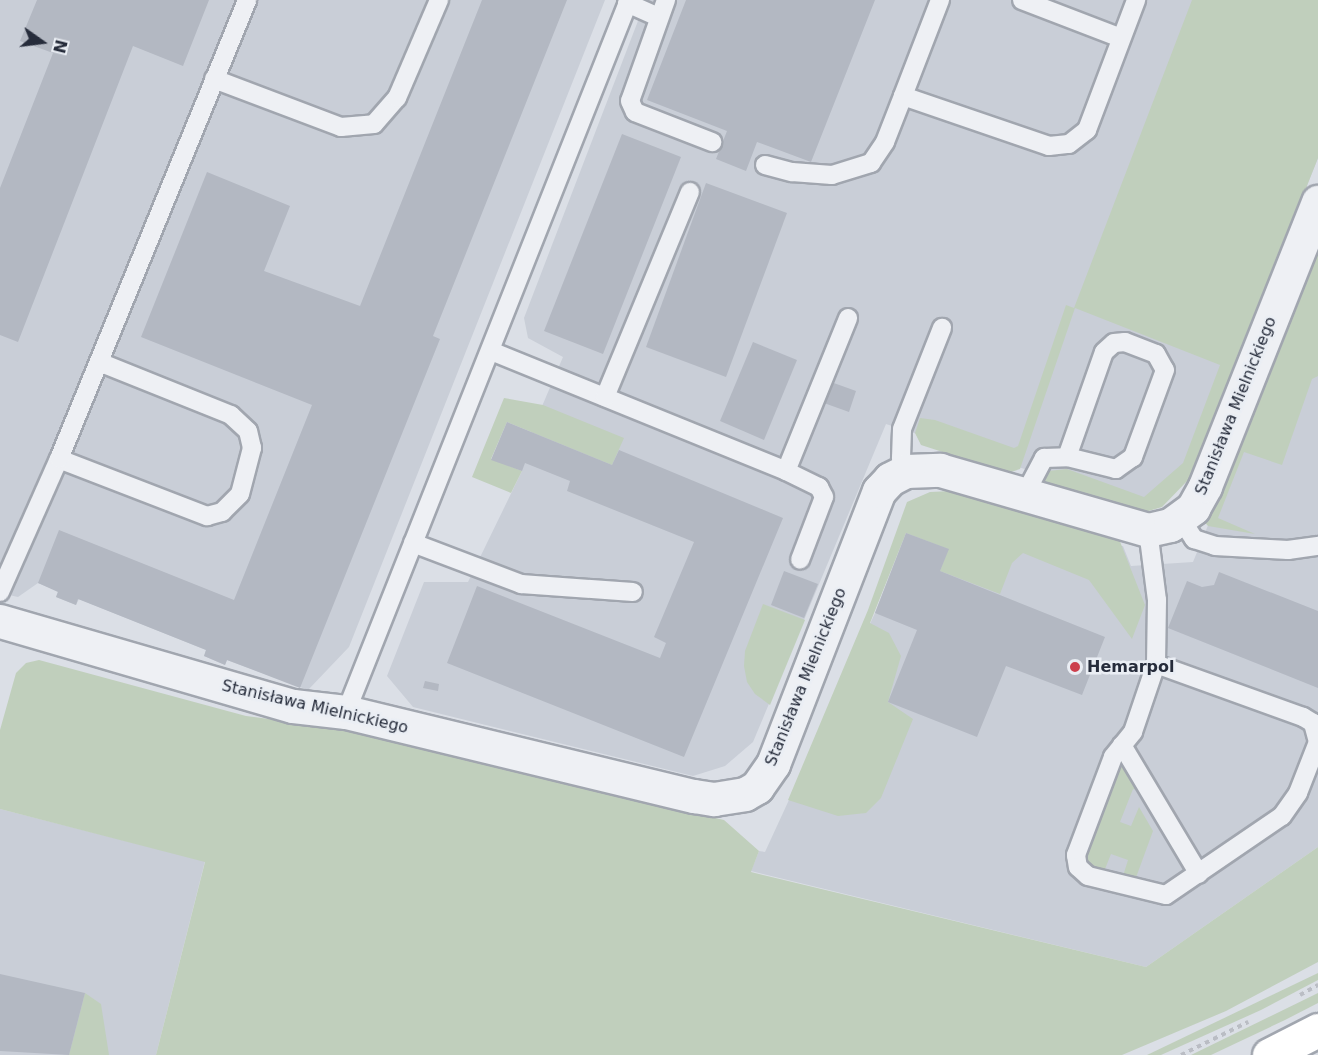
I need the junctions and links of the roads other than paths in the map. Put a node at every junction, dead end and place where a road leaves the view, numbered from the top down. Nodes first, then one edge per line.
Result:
1 (247, 0) edge
2 (439, 0) edge
3 (940, 0) edge
4 (1022, 0) edge
5 (1136, 0) edge
6 (628, 2) edge
7 (663, 8) edge
8 (1121, 38) junction
9 (214, 79) junction
10 (903, 96) junction
11 (712, 142) dead end
12 (765, 165) dead end
13 (690, 192) dead end
14 (1318, 202) edge
15 (848, 318) dead end
16 (942, 328) dead end
17 (491, 351) junction
18 (99, 362) junction
19 (605, 398) junction
20 (1066, 457) junction
21 (59, 459) junction
22 (786, 471) junction
23 (906, 471) junction
24 (1025, 494) junction
25 (1181, 519) junction
26 (1148, 530) junction
27 (413, 543) junction
28 (1318, 546) edge
29 (800, 560) dead end
30 (0, 592) edge
31 (633, 592) dead end
32 (0, 621) edge
33 (1156, 664) junction
34 (346, 712) junction
35 (1122, 745) junction
36 (1199, 874) junction
37 (1318, 1030) edge
38 (1269, 1055) edge

1 - 9 lane
2 - 9 lane
3 - 10 lane
4 - 8 lane
5 - 8 lane
6 - 7 lane
6 - 17 lane
7 - 11 lane
8 - 10 lane
9 - 18 lane
10 - 12 lane
13 - 19 lane
14 - 25 street, Stanisława Mielnickiego
15 - 22 lane
16 - 23 lane
17 - 19 lane
17 - 27 lane
18 - 21 lane
18 - 21 lane
19 - 22 lane
20 - 20 lane
20 - 24 lane
21 - 30 lane
22 - 29 lane
23 - 24 street
23 - 34 street, Stanisława Mielnickiego
24 - 26 street
25 - 26 street
25 - 28 lane
26 - 33 lane
27 - 31 lane
27 - 34 lane
32 - 34 street, Stanisława Mielnickiego
33 - 35 lane
33 - 36 lane
35 - 36 lane
35 - 36 lane
37 - 38 main road

